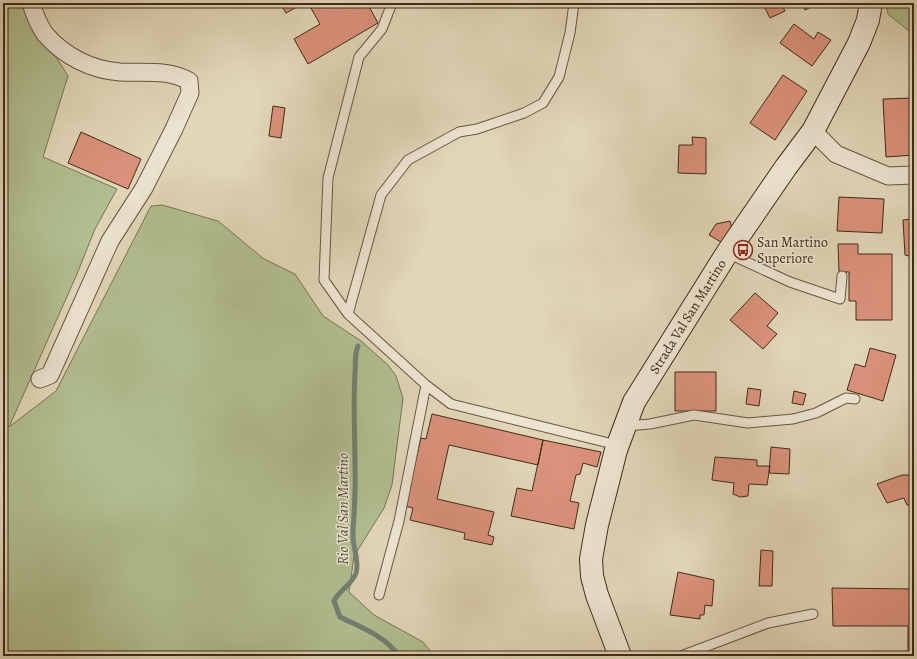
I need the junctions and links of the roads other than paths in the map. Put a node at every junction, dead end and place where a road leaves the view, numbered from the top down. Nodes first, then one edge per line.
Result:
1 (30, 3) edge
2 (392, 3) edge
3 (574, 3) edge
4 (871, 3) edge
5 (812, 131) junction
6 (914, 175) edge
7 (727, 253) junction
8 (842, 276) dead end
9 (348, 314) junction
10 (40, 379) dead end
11 (426, 385) junction
12 (855, 399) dead end
13 (621, 436) junction
14 (379, 595) dead end
15 (813, 614) dead end
16 (620, 656) edge
17 (681, 656) edge

1 - 10 street
2 - 9 lane
3 - 9 lane
4 - 5 street, Strada Val San Martino
5 - 6 street
5 - 7 street, Strada Val San Martino
7 - 8 lane
7 - 13 street, Strada Val San Martino
9 - 11 lane
11 - 13 lane
11 - 14 lane
12 - 13 lane
13 - 16 street, Strada Val San Martino
15 - 17 lane

